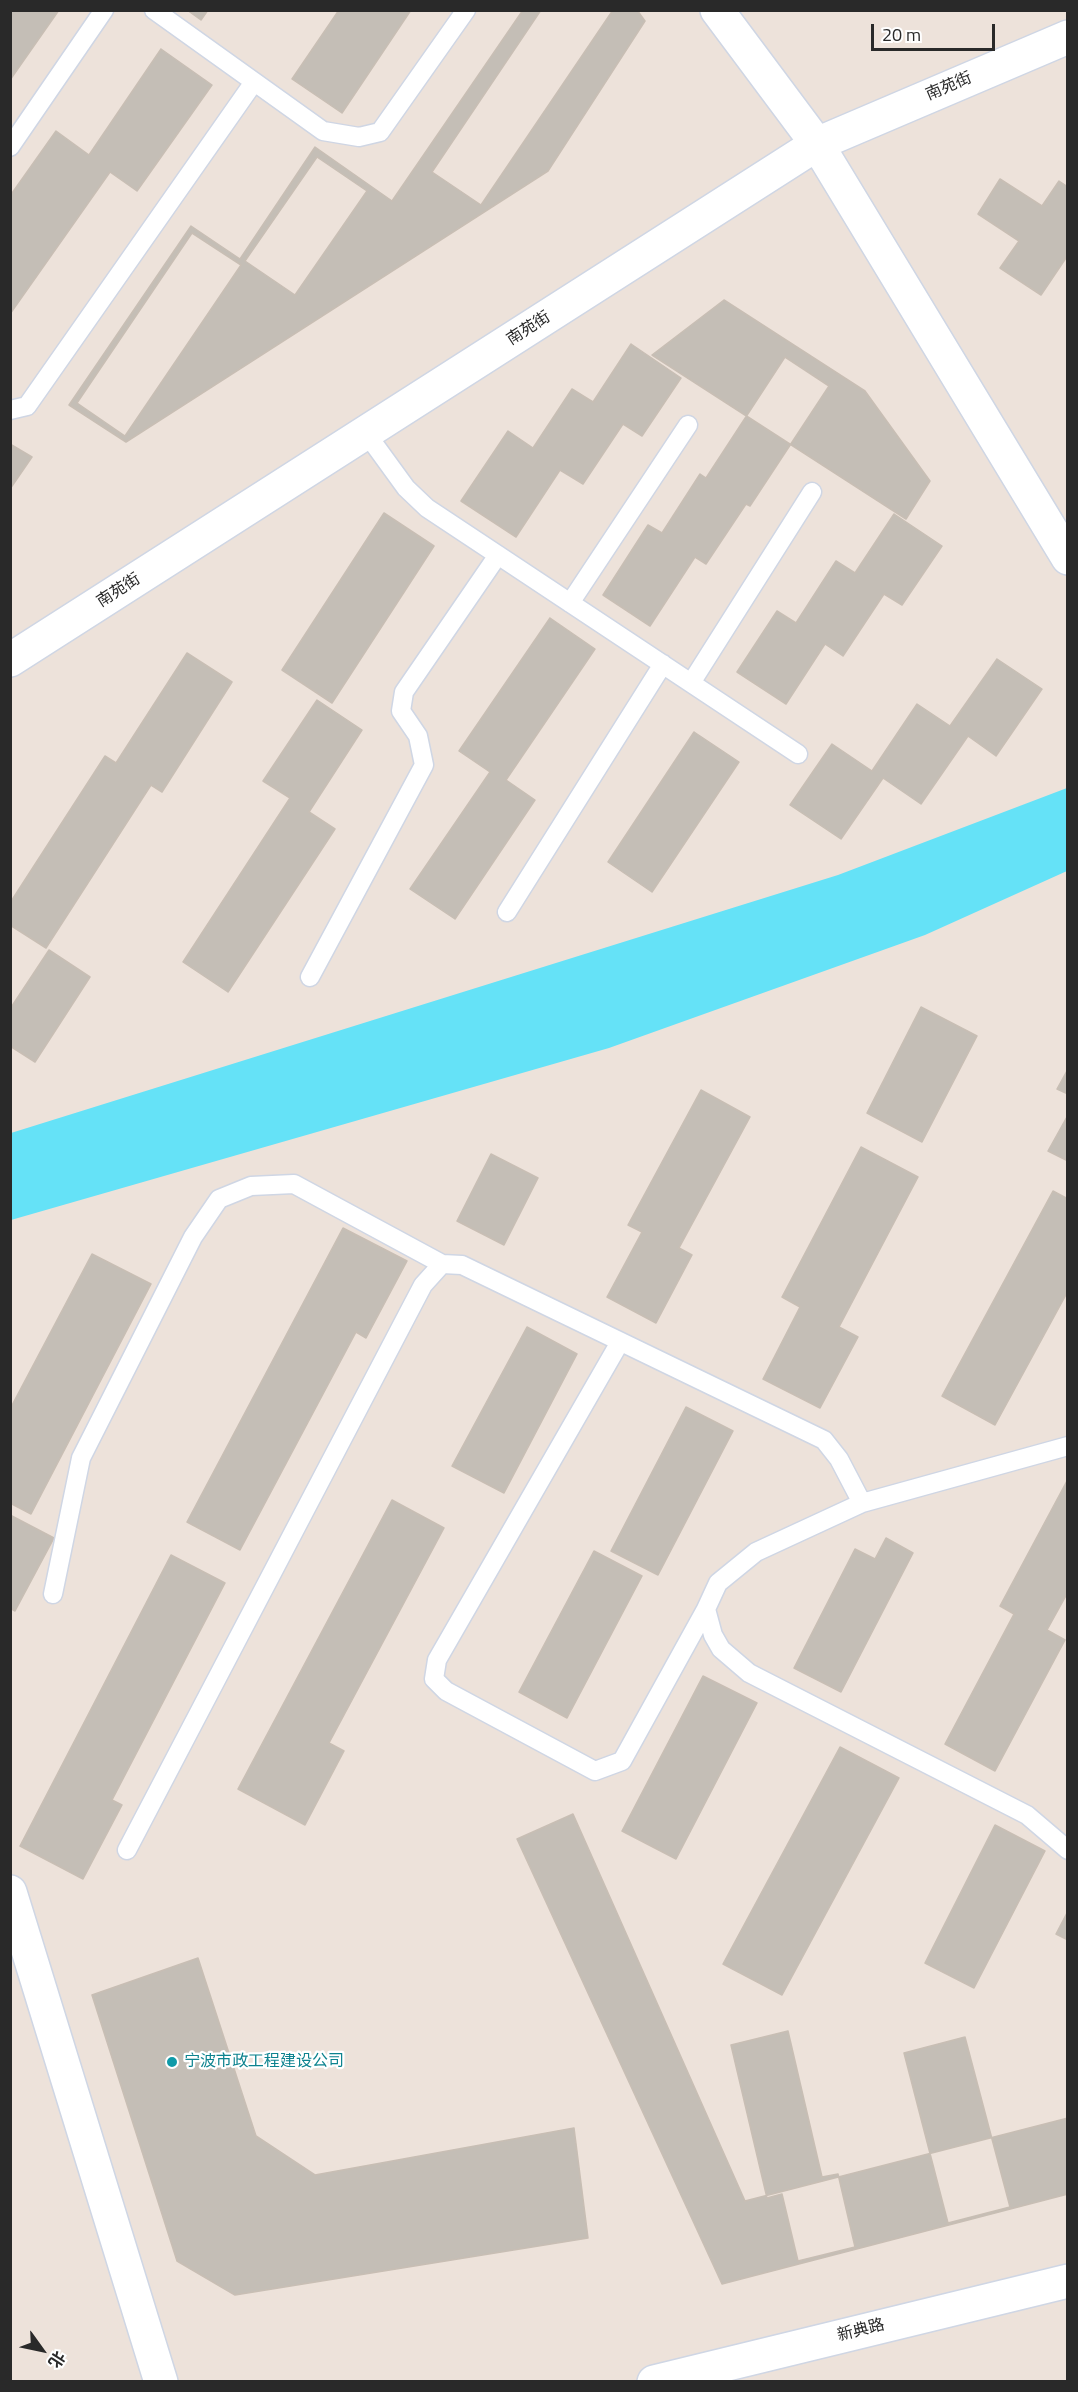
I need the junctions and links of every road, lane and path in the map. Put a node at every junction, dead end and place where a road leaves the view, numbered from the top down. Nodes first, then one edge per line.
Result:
1 (105, 10) edge
2 (154, 10) edge
3 (466, 10) edge
4 (717, 10) edge
5 (1068, 37) edge
6 (254, 82) junction
7 (817, 144) junction
8 (10, 147) edge
9 (10, 410) edge
10 (688, 425) dead end
11 (366, 433) junction
12 (812, 492) dead end
13 (498, 555) junction
14 (1068, 558) edge
15 (570, 603) junction
16 (10, 660) edge
17 (663, 664) junction
18 (691, 683) junction
19 (798, 754) dead end
20 (507, 912) dead end
21 (310, 977) dead end
22 (442, 1264) junction
23 (620, 1342) junction
24 (1068, 1446) edge
25 (862, 1503) junction
26 (53, 1594) dead end
27 (706, 1609) junction
28 (127, 1850) dead end
29 (1068, 1850) edge
30 (10, 1892) edge
31 (1068, 2281) edge
32 (161, 2382) edge
33 (654, 2382) edge

1 - 8 lane
2 - 6 lane
3 - 6 lane
4 - 7 street
5 - 7 street, 南苑街
6 - 9 lane
7 - 11 street, 南苑街
7 - 14 street
10 - 15 lane
11 - 13 lane
11 - 16 street, 南苑街
12 - 18 lane
13 - 15 lane
13 - 21 lane
15 - 17 lane
17 - 18 lane
17 - 20 lane
18 - 19 lane
22 - 23 lane
22 - 26 lane
22 - 28 lane
23 - 25 lane
23 - 27 lane
24 - 25 lane
25 - 27 lane
27 - 29 lane
30 - 32 street
31 - 33 street, 新典路

